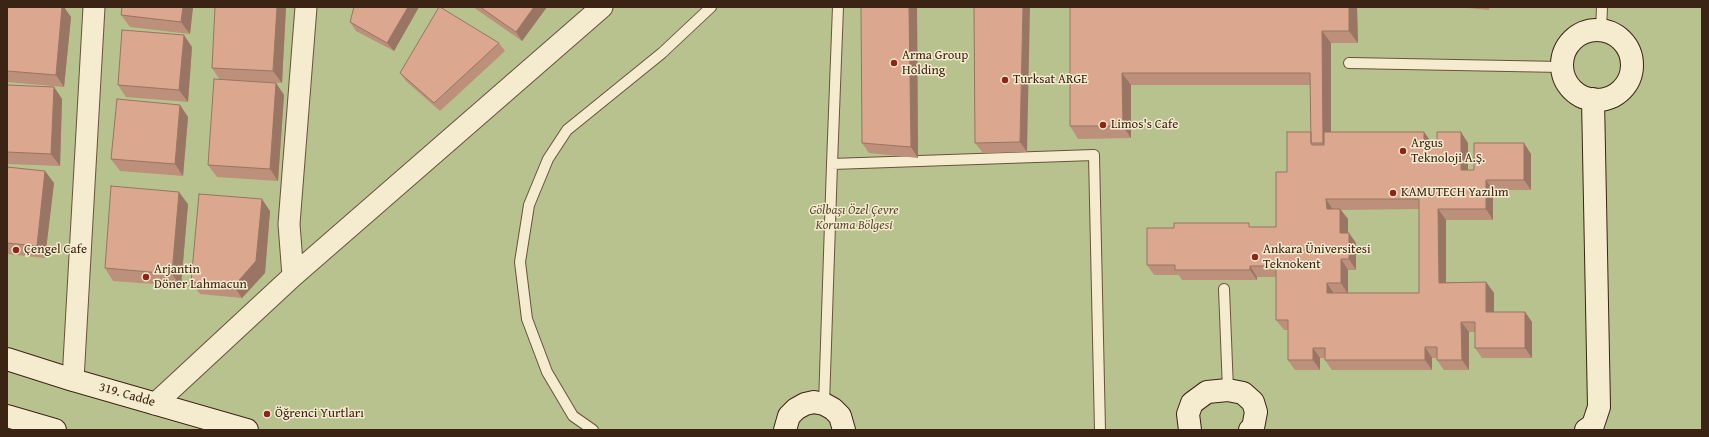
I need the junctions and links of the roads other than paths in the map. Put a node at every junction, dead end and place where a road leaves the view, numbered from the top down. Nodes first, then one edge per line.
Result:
1 (94, 7) edge
2 (306, 7) edge
3 (602, 7) edge
4 (710, 7) edge
5 (838, 7) edge
6 (1602, 7) edge
7 (1601, 30) junction
8 (1349, 63) dead end
9 (1562, 67) junction
10 (1592, 100) junction
11 (832, 164) junction
12 (293, 276) junction
13 (1224, 289) edge
14 (7, 359) edge
15 (73, 380) junction
16 (1228, 390) junction
17 (155, 404) junction
18 (824, 404) junction
19 (7, 416) edge
20 (55, 430) edge
21 (247, 430) edge
22 (593, 430) edge
23 (785, 430) edge
24 (844, 430) edge
25 (1100, 430) edge
26 (1190, 430) edge
27 (1250, 430) edge
28 (1586, 430) edge

1 - 15 street
2 - 12 street
3 - 12 street
4 - 22 lane
5 - 11 lane
6 - 7 lane
7 - 9 street
7 - 10 street
8 - 9 lane
9 - 10 street
10 - 28 street
11 - 18 lane
11 - 25 lane
12 - 17 street
13 - 16 lane
14 - 15 street, 319. Cadde
15 - 17 street, 319. Cadde
16 - 26 street
16 - 27 street
17 - 21 street, 319. Cadde
18 - 23 street
18 - 24 street
19 - 20 street

